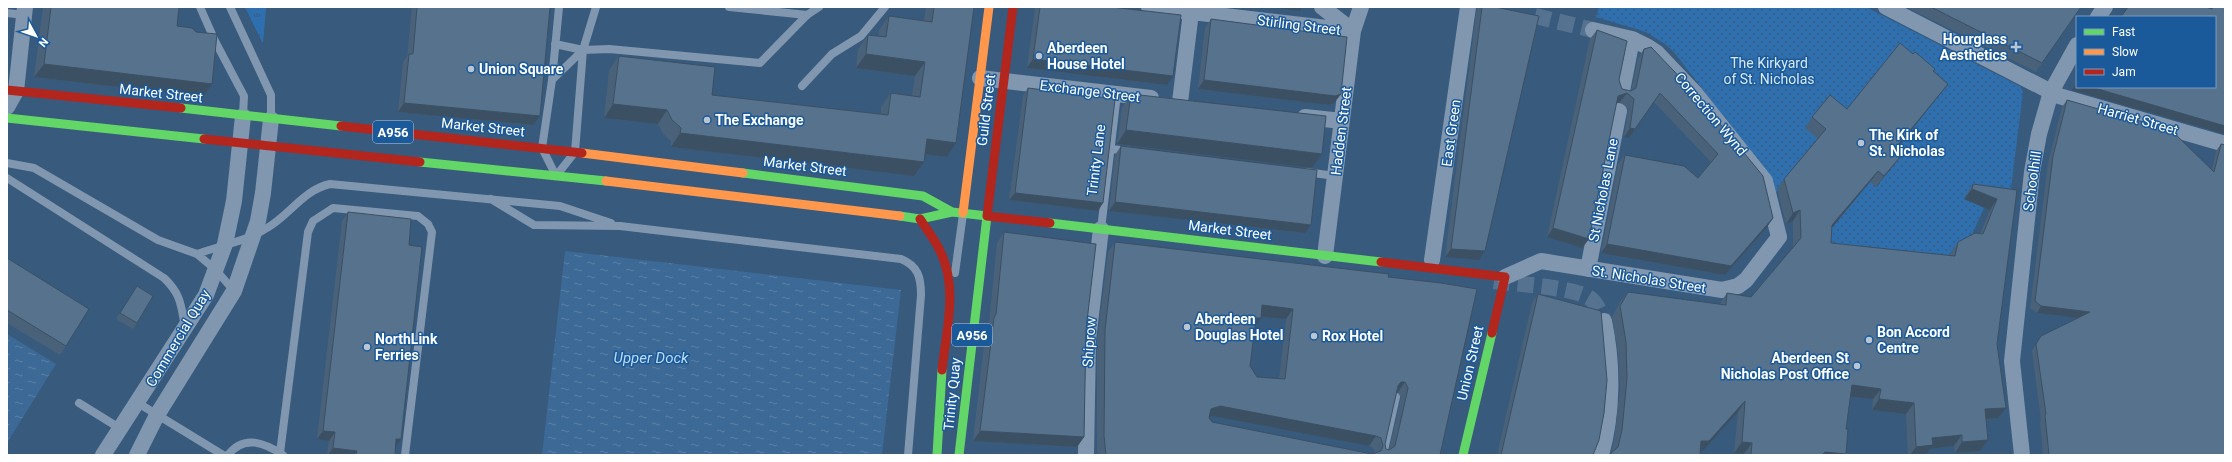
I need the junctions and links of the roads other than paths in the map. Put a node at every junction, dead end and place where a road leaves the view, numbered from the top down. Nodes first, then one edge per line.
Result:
1 (200, 7) edge
2 (230, 7) edge
3 (559, 7) edge
4 (596, 7) edge
5 (729, 7) edge
6 (819, 7) edge
7 (885, 7) edge
8 (989, 7) edge
9 (1013, 7) edge
10 (1149, 7) edge
11 (1322, 7) edge
12 (1361, 7) edge
13 (1468, 7) edge
14 (1886, 7) edge
15 (2105, 7) edge
16 (25, 11) edge
17 (1191, 12) junction
18 (7, 13) edge
19 (807, 15) junction
20 (2099, 16) edge
21 (1594, 30) tunnel mouth
22 (1353, 31) junction
23 (1632, 39) junction
24 (555, 44) junction
25 (2076, 47) edge
26 (583, 50) junction
27 (980, 78) junction
28 (552, 80) junction
29 (1004, 81) junction
30 (802, 86) dead end
31 (11, 91) edge
32 (1622, 91) edge
33 (2051, 92) junction
34 (1117, 94) junction
35 (7, 108) edge
36 (1618, 111) edge
37 (1288, 115) edge
38 (243, 116) junction
39 (7, 118) edge
40 (271, 119) junction
41 (1342, 121) junction
42 (240, 144) junction
43 (2225, 144) edge
44 (268, 147) junction
45 (542, 148) junction
46 (1111, 149) junction
47 (575, 152) junction
48 (1142, 153) edge
49 (7, 163) edge
50 (1296, 171) edge
51 (556, 176) junction
52 (1335, 176) junction
53 (7, 178) edge
54 (491, 199) junction
55 (952, 212) junction
56 (963, 213) junction
57 (987, 216) junction
58 (920, 220) junction
59 (620, 226) junction
60 (1101, 229) junction
61 (254, 234) junction
62 (1776, 242) joint
63 (225, 244) junction
64 (197, 254) junction
65 (1325, 256) junction
66 (1432, 260) dead end
67 (1588, 269) junction
68 (216, 270) junction
69 (1505, 277) junction
70 (951, 290) junction
71 (234, 292) junction
72 (1604, 321) tunnel mouth
73 (185, 328) junction
74 (1396, 397) edge
75 (79, 403) dead end
76 (138, 403) junction
77 (157, 414) junction
78 (121, 429) junction
79 (282, 454) edge
80 (103, 455) edge
81 (137, 455) edge
82 (222, 455) edge
83 (228, 455) edge
84 (406, 455) edge
85 (908, 455) edge
86 (937, 455) edge
87 (960, 455) edge
88 (1086, 455) edge
89 (1383, 455) edge
90 (1463, 455) edge
91 (1601, 455) edge
92 (2022, 455) edge

1 - 38 lane
2 - 40 lane
3 - 24 lane
4 - 26 lane
5 - 19 lane
6 - 19 lane
7 - 30 lane
8 - 27 main road, Guild Street
9 - 29 main road, Guild Street
10 - 17 street, Stirling Street
11 - 22 street
12 - 22 street, Hadden Street
13 - 66 street, East Green
14 - 33 street, Harriet Street
15 - 20 street
16 - 18 lane
16 - 31 street
17 - 22 street, Stirling Street
17 - 34 street, Exchange Street
19 - 26 lane
21 - 23 street, Correction Wynd
22 - 41 street, Hadden Street
23 - 32 street
23 - 62 street, Correction Wynd
24 - 26 lane
24 - 28 lane
25 - 33 street, Schoolhill
26 - 28 lane
26 - 47 lane
27 - 29 street, Exchange Street
27 - 56 main road, Guild Street
28 - 45 lane
29 - 34 street, Exchange Street
29 - 57 main road, Guild Street
31 - 35 street
31 - 38 main road, Market Street / A956
33 - 43 street, Harriet Street
33 - 92 street, Schoolhill
34 - 46 lane, Trinity Lane
36 - 67 street, St Nicholas Lane
37 - 41 street
38 - 40 main road, Market Street / A956
38 - 42 street, Commercial Quay
39 - 42 main road, A956
40 - 44 street, Commercial Quay
40 - 45 main road, Market Street / A956
41 - 52 street, Hadden Street
42 - 44 main road, A956
42 - 63 street, Commercial Quay
44 - 51 main road, A956
44 - 61 street, Commercial Quay
45 - 47 main road, Market Street / A956
45 - 51 lane
46 - 48 lane
46 - 60 lane, Trinity Lane
47 - 51 lane
47 - 55 main road, Market Street / A956
49 - 64 lane
50 - 52 lane
51 - 58 main road, Market Street / A956
52 - 65 street, Hadden Street
53 - 73 lane
54 - 59 lane
54 - 59 lane
54 - 61 lane
55 - 56 main road, Market Street / A956
55 - 58 main road, Market Street / A956
56 - 57 main road, Market Street / A956
56 - 70 lane, Trinity Quay / A956
57 - 60 main road, Market Street
57 - 87 main road, Trinity Quay / A956
58 - 70 main road, Trinity Quay / A956
59 - 85 lane
60 - 65 main road, Market Street
60 - 88 street, Shiprow
61 - 63 lane
61 - 71 street, Commercial Quay
62 - 67 street, St. Nicholas Street
63 - 64 lane
63 - 68 street, Commercial Quay
64 - 68 lane
65 - 69 main road, Market Street
67 - 69 street, St. Nicholas Street
68 - 71 lane
68 - 73 street, Commercial Quay
69 - 90 main road, Union Street
70 - 86 main road, Trinity Quay / A956
71 - 77 street, Commercial Quay
72 - 91 street
73 - 76 street, Commercial Quay
74 - 89 lane
75 - 78 lane
76 - 77 lane
76 - 78 street, Commercial Quay
77 - 81 street, Commercial Quay
77 - 82 lane
78 - 80 street, Commercial Quay
79 - 83 lane
79 - 84 lane

